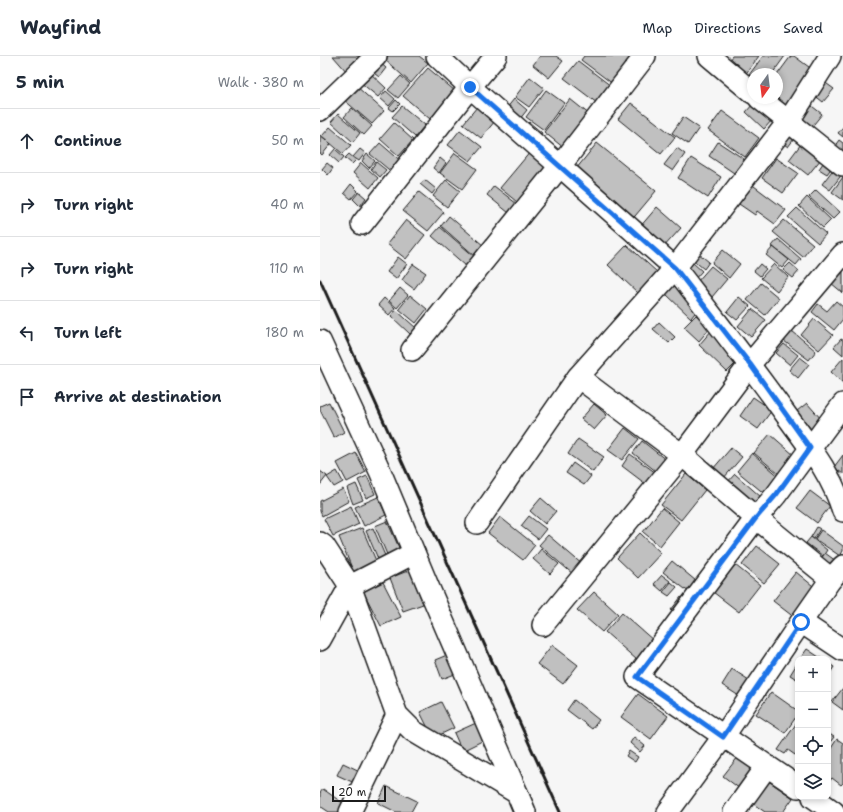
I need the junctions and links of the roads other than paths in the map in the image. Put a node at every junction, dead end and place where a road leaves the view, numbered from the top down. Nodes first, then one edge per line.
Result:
1 (376, 56) edge
2 (437, 56) edge
3 (496, 56) edge
4 (645, 56) edge
5 (709, 56) edge
6 (830, 56) edge
7 (470, 87) junction
8 (747, 88) edge
9 (767, 104) edge
10 (320, 110) edge
11 (788, 122) junction
12 (560, 166) junction
13 (843, 166) edge
14 (362, 224) dead end
15 (843, 254) edge
16 (675, 268) junction
17 (320, 341) edge
18 (412, 350) dead end
19 (750, 364) junction
20 (325, 370) edge
21 (578, 376) junction
22 (843, 404) edge
23 (810, 448) junction
24 (682, 454) junction
25 (843, 511) edge
26 (756, 518) junction
27 (477, 523) dead end
28 (320, 543) edge
29 (414, 553) junction
30 (837, 573) edge
31 (350, 586) junction
32 (801, 622) junction
33 (543, 625) dead end
34 (320, 640) edge
35 (843, 650) edge
36 (398, 715) junction
37 (723, 737) junction
38 (767, 766) junction
39 (795, 785) edge
40 (517, 793) junction
41 (817, 800) edge
42 (350, 812) edge
43 (525, 812) edge
44 (668, 812) edge
45 (734, 812) edge
46 (834, 812) edge

1 - 10 street
2 - 7 street
3 - 7 street
4 - 12 street
5 - 8 street
6 - 11 street
7 - 12 street
7 - 14 street
9 - 11 street
11 - 13 street
11 - 16 street
12 - 16 street
12 - 18 street
15 - 19 street
16 - 19 street
16 - 21 street
17 - 20 street
19 - 23 street
19 - 24 street
20 - 29 street
21 - 24 street
21 - 27 street
22 - 23 street
23 - 25 street
23 - 26 street
24 - 26 street
24 - 33 street
26 - 30 street
26 - 37 street
28 - 31 street
29 - 31 street
29 - 40 street
30 - 32 street
31 - 34 street
31 - 36 street
32 - 35 street
32 - 37 street
36 - 40 street
36 - 42 street
37 - 38 street
37 - 44 street
38 - 39 street
38 - 45 street
40 - 43 street
41 - 46 street

